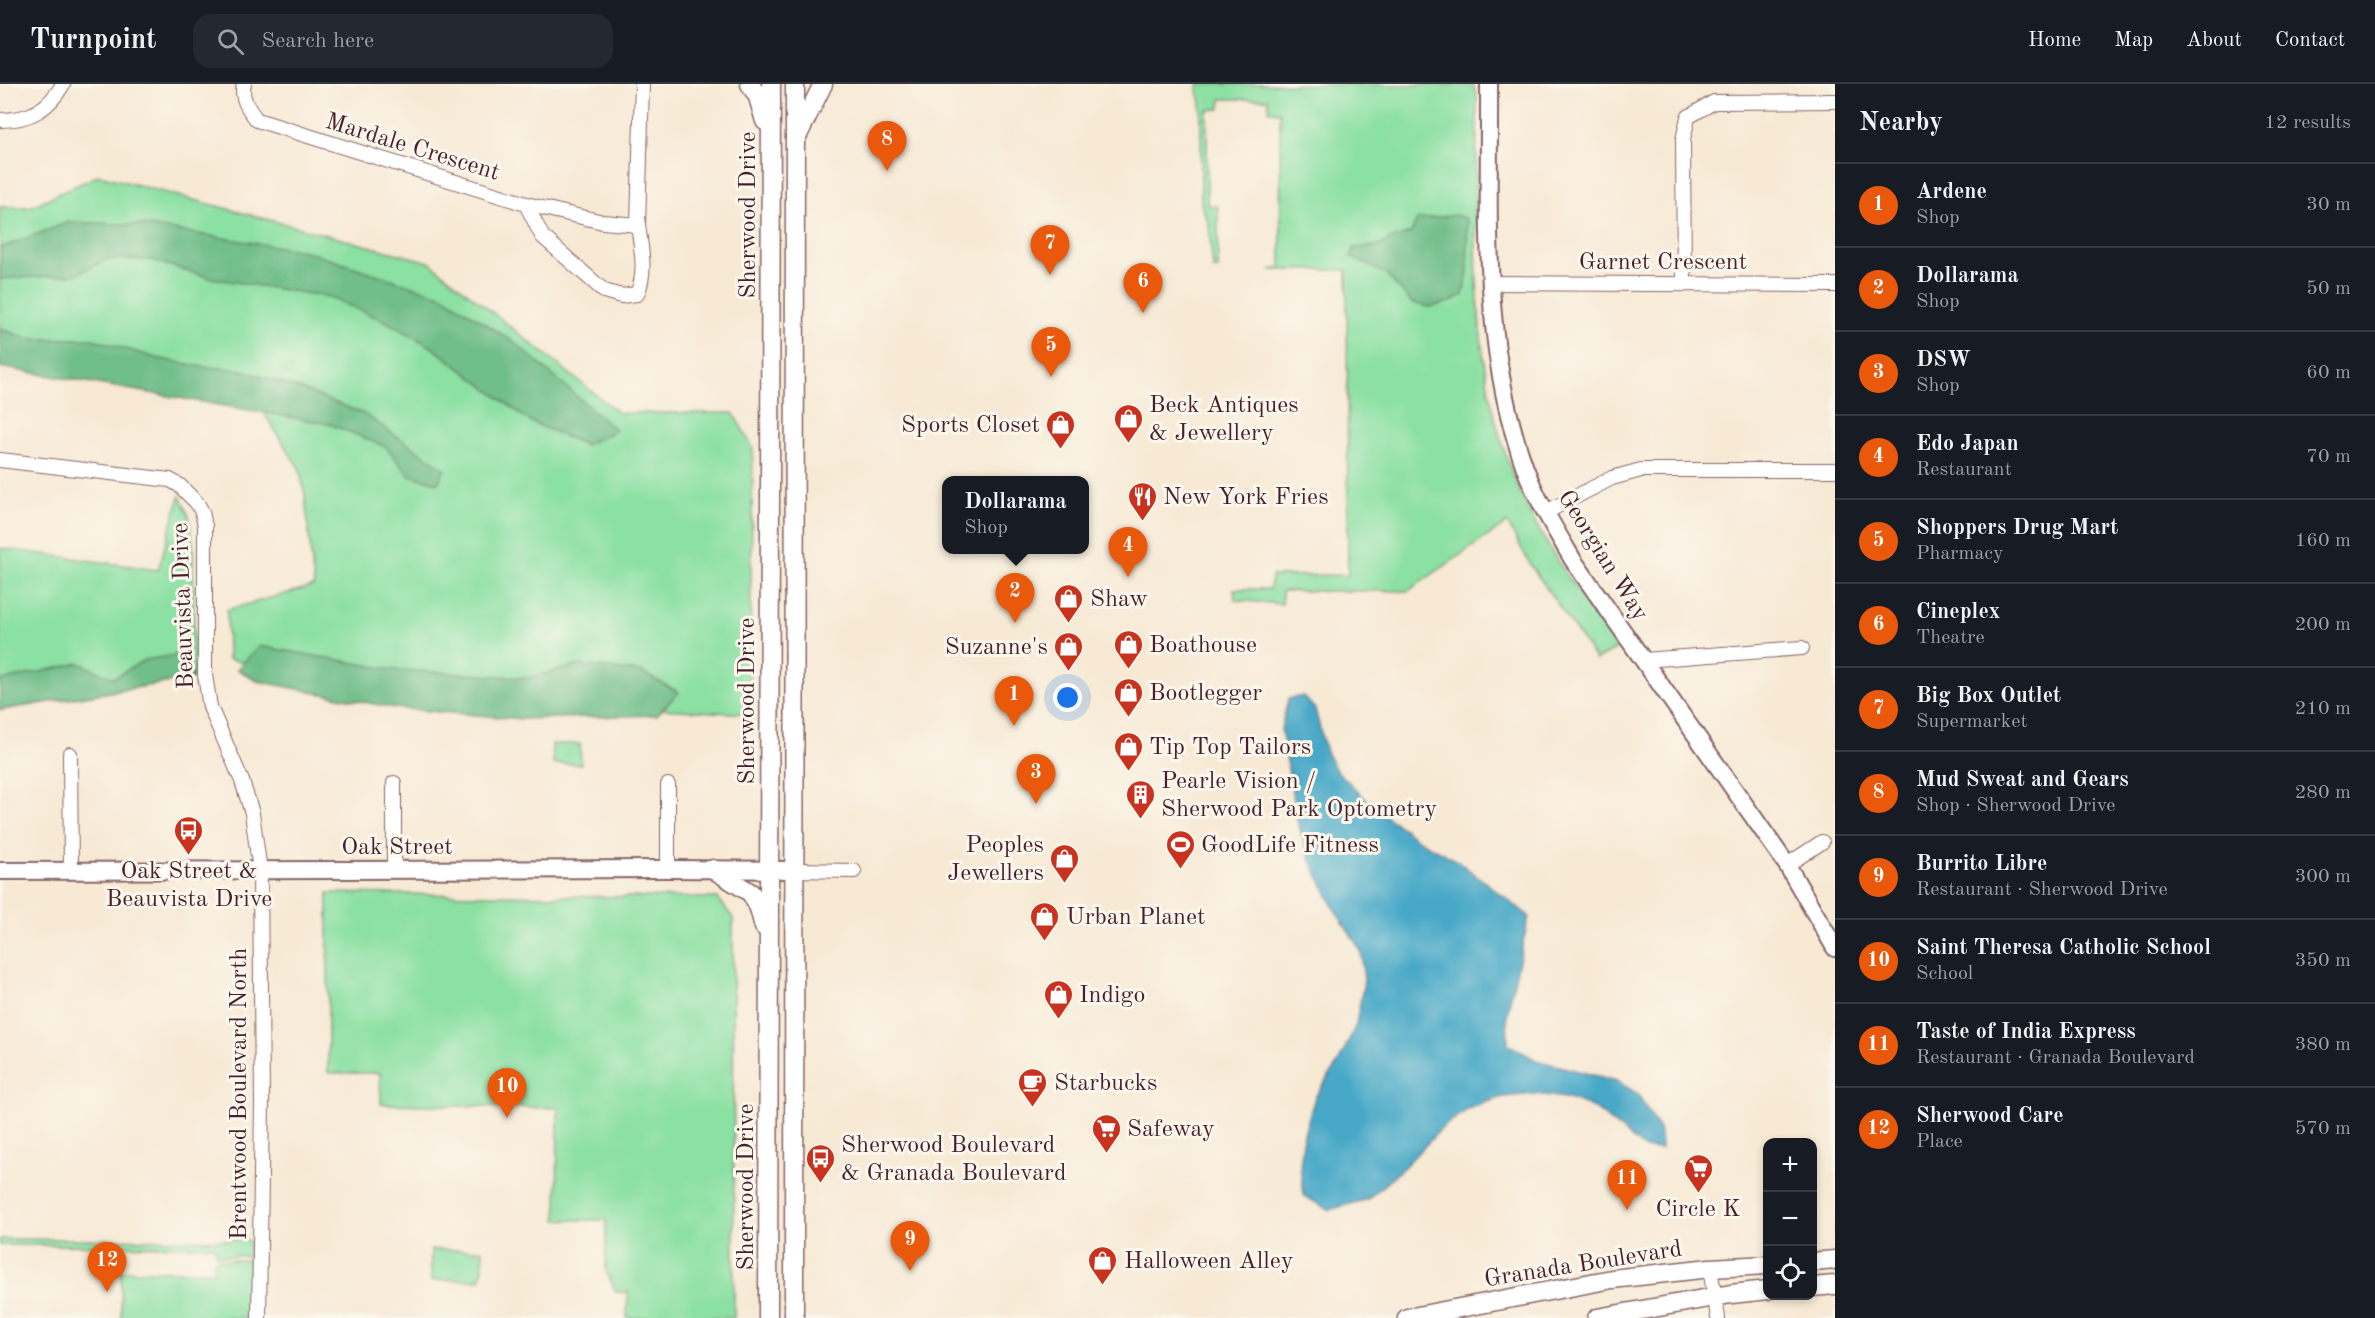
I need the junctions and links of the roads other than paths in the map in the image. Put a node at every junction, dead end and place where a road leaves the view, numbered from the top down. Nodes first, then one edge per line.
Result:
1 (63, 84) edge
2 (244, 84) edge
3 (642, 84) edge
4 (750, 84) edge
5 (771, 84) edge
6 (795, 84) edge
7 (823, 84) edge
8 (1489, 84) edge
9 (1835, 101) edge
10 (0, 120) edge
11 (795, 141) junction
12 (771, 153) junction
13 (526, 204) junction
14 (638, 225) junction
15 (1490, 283) junction
16 (1684, 283) junction
17 (1835, 285) edge
18 (0, 460) edge
19 (1835, 470) edge
20 (1546, 512) junction
21 (1802, 648) dead end
22 (1644, 660) junction
23 (70, 754) dead end
24 (394, 783) dead end
25 (668, 785) dead end
26 (1822, 842) dead end
27 (1787, 865) junction
28 (668, 869) junction
29 (713, 869) junction
30 (394, 870) junction
31 (769, 870) junction
32 (794, 870) junction
33 (0, 871) edge
34 (71, 871) junction
35 (260, 871) junction
36 (854, 871) dead end
37 (770, 939) junction
38 (1835, 948) edge
39 (1763, 1265) edge
40 (1710, 1268) junction
41 (1835, 1285) edge
42 (1817, 1287) edge
43 (1763, 1290) edge
44 (1714, 1296) junction
45 (259, 1318) edge
46 (768, 1318) edge
47 (794, 1318) edge
48 (1407, 1318) edge
49 (1597, 1318) edge
50 (1718, 1318) edge

1 - 10 street
2 - 13 street, Mardale Crescent
3 - 14 street
4 - 12 main road
5 - 12 main road, Sherwood Drive
6 - 11 main road, Sherwood Drive
7 - 11 main road
8 - 15 street, Georgian Way
9 - 16 street
11 - 32 main road, Sherwood Drive
12 - 31 main road, Sherwood Drive
13 - 14 street, Mardale Crescent
13 - 14 street
15 - 16 street, Garnet Crescent
15 - 20 street, Georgian Way
16 - 17 street, Garnet Crescent
18 - 35 street, Beauvista Drive
19 - 20 street
20 - 22 street, Georgian Way
21 - 22 street
22 - 27 street, Georgian Way
23 - 34 street
24 - 30 street
25 - 28 street
26 - 27 street
27 - 38 street, Georgian Way
28 - 29 street, Oak Street
28 - 30 street, Oak Street
29 - 31 street, Oak Street
29 - 37 main road
30 - 35 street, Oak Street
31 - 32 street, Oak Street
31 - 37 main road, Sherwood Drive
32 - 36 street
32 - 47 main road, Sherwood Drive
33 - 34 street, Oak Street
34 - 35 street, Oak Street
35 - 45 street, Brentwood Boulevard North
37 - 46 main road, Sherwood Drive
39 - 40 main road, Granada Boulevard
40 - 44 street
40 - 48 main road, Granada Boulevard
41 - 42 main road
43 - 44 main road
44 - 49 main road
44 - 50 street

